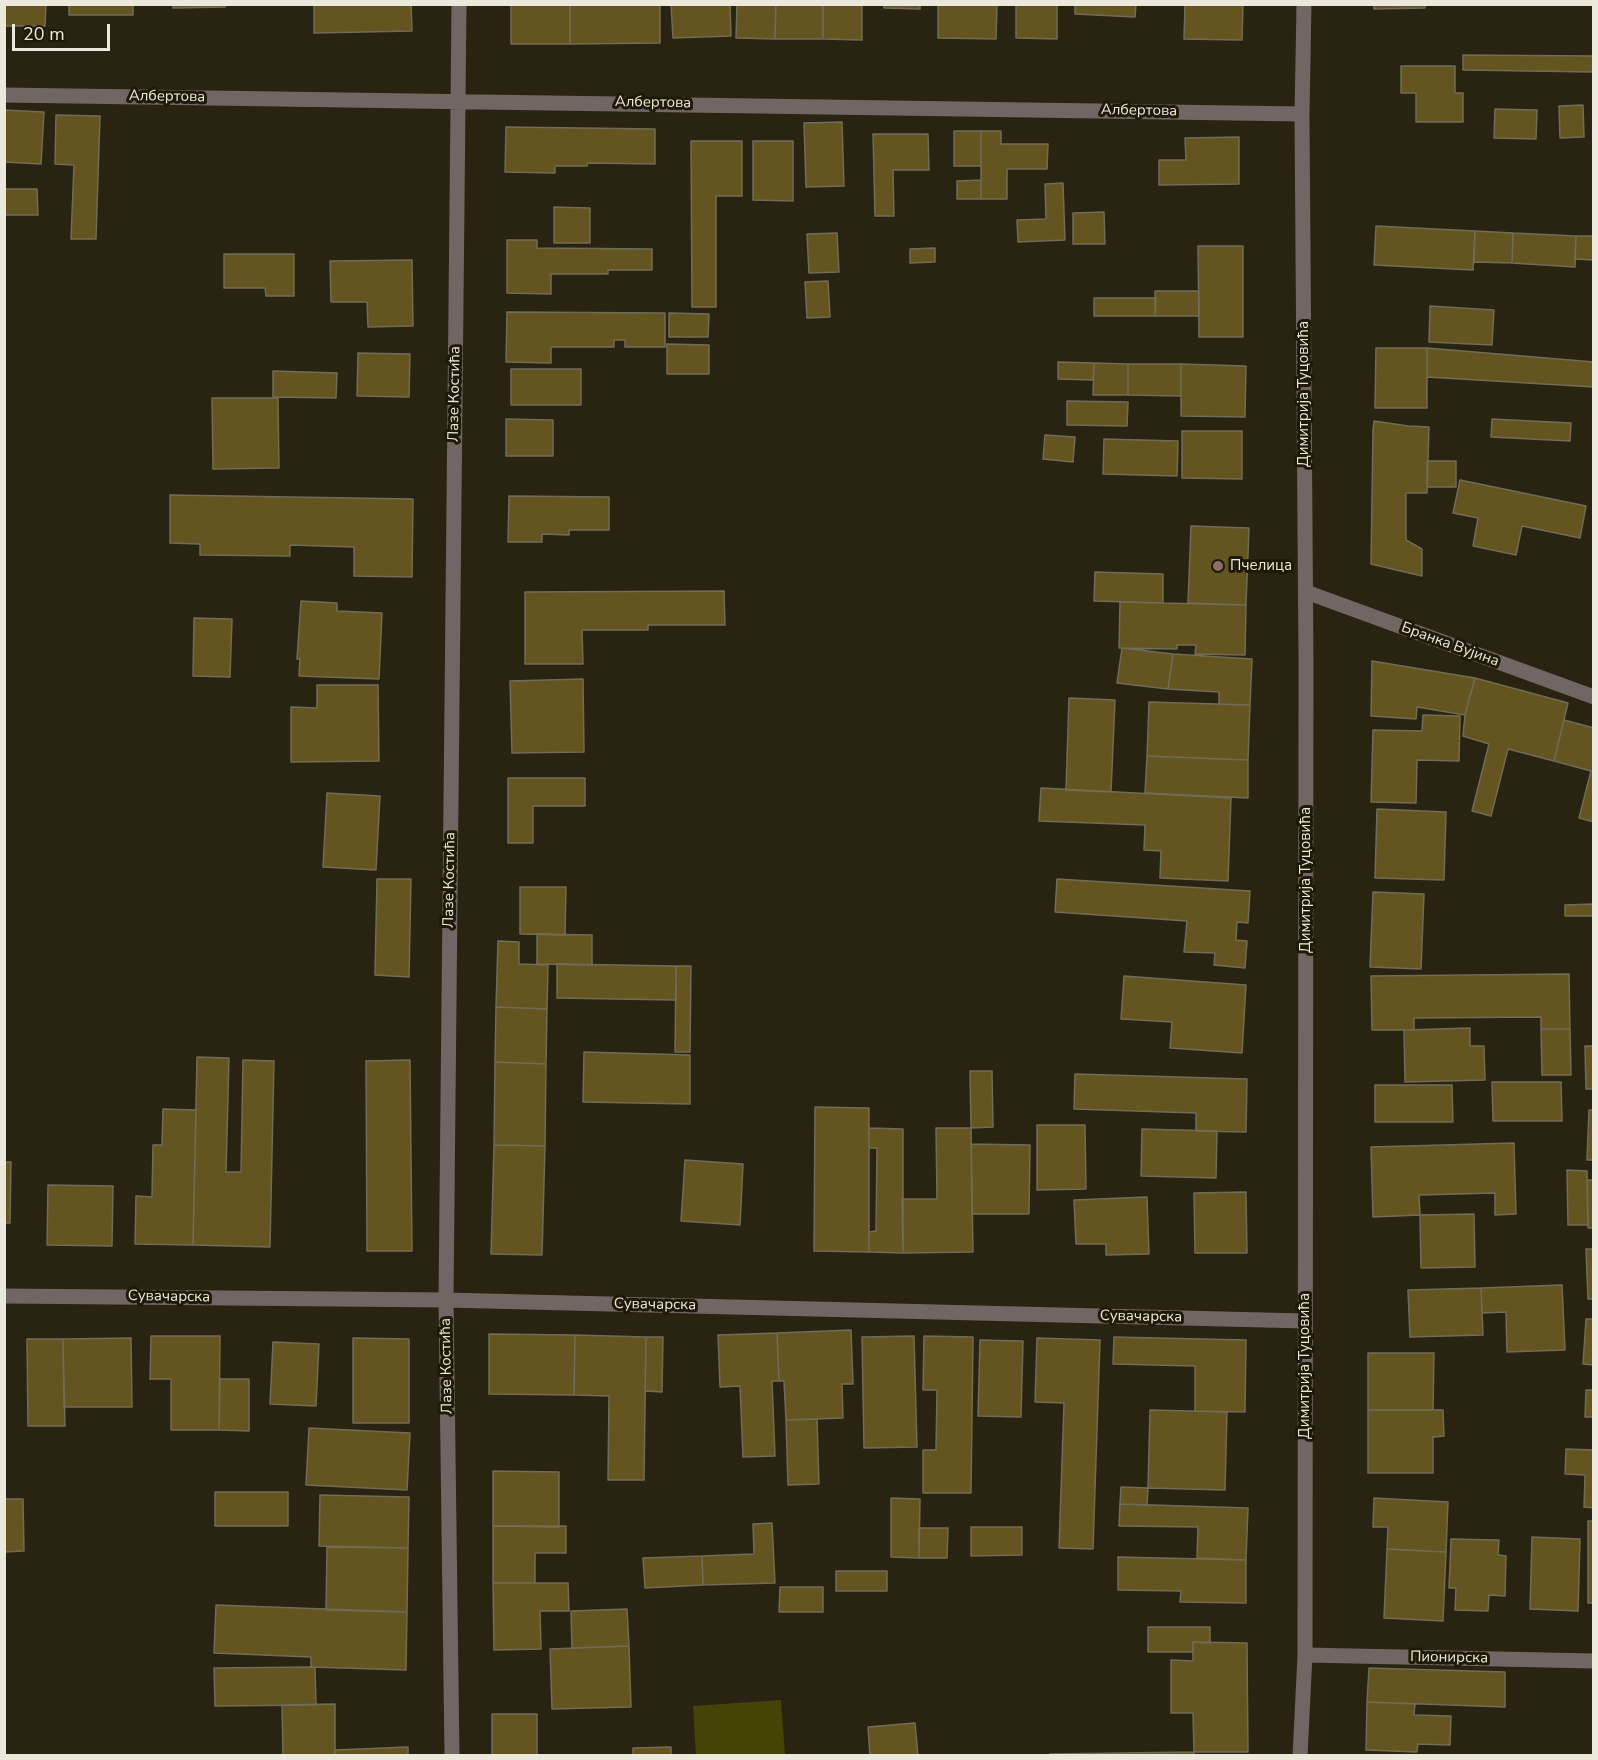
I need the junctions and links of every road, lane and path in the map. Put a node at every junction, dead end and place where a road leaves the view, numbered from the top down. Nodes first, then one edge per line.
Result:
1 (459, 4) edge
2 (1304, 4) edge
3 (4, 95) edge
4 (458, 100) junction
5 (1302, 114) junction
6 (1306, 592) junction
7 (1593, 697) edge
8 (4, 1296) edge
9 (446, 1300) junction
10 (1305, 1322) junction
11 (1305, 1655) junction
12 (1593, 1660) edge
13 (452, 1755) edge
14 (1300, 1755) edge

1 - 4 street, Лазе Костића
2 - 5 street, Димитрија Туцовића
3 - 4 street, Албертова
4 - 5 street, Албертова
4 - 9 street, Лазе Костића
5 - 6 street, Димитрија Туцовића
6 - 7 street, Бранка Вујина
6 - 10 street, Димитрија Туцовића
8 - 9 street, Сувачарска
9 - 10 street, Сувачарска
9 - 13 street, Лазе Костића
10 - 11 street, Димитрија Туцовића
11 - 12 street, Пионирска
11 - 14 street, Димитрија Туцовића

